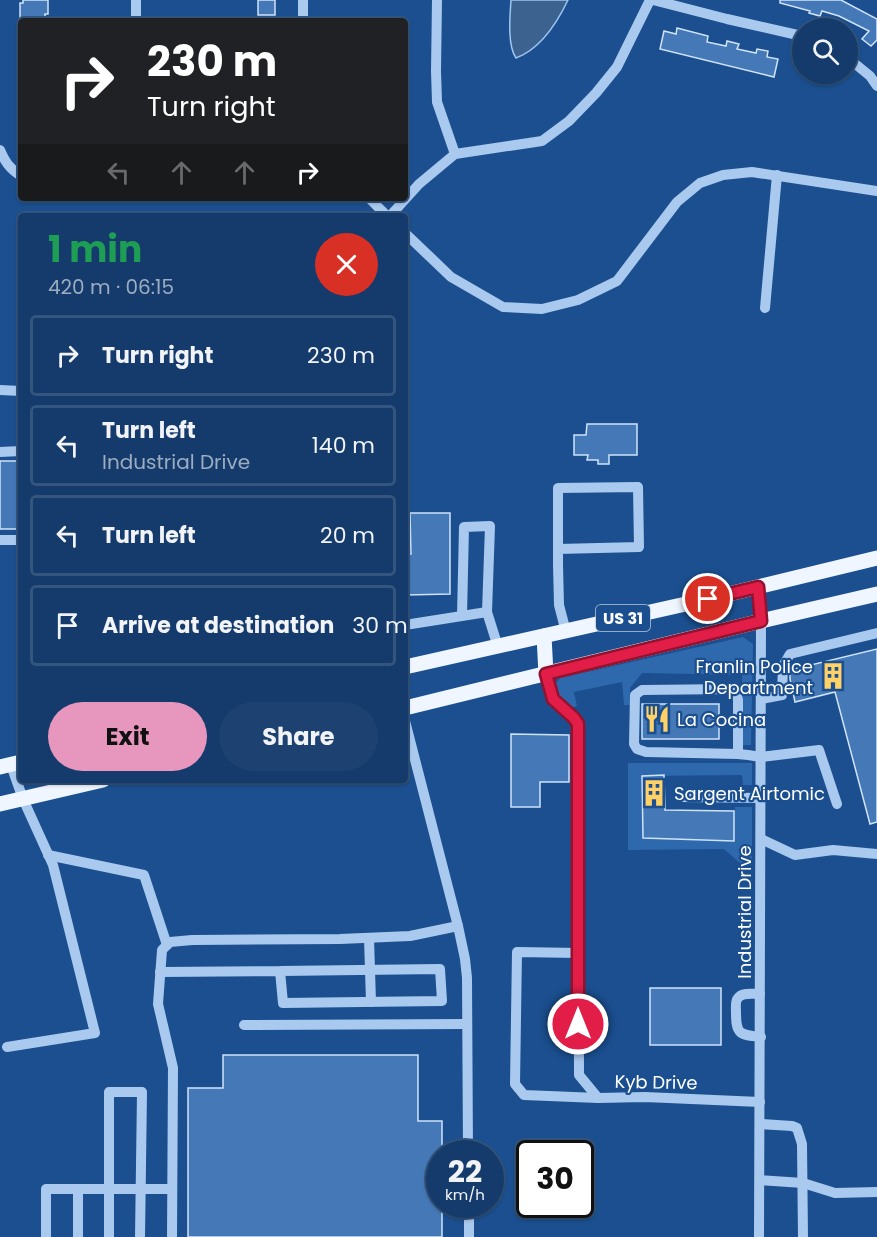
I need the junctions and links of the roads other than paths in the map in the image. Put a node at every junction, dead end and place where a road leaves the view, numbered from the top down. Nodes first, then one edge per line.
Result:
1 (136, 0) edge
2 (303, 0) edge
3 (437, 0) edge
4 (652, 0) edge
5 (136, 18) edge
6 (303, 18) edge
7 (792, 34) edge
8 (858, 66) edge
9 (877, 86) edge
10 (0, 150) edge
11 (455, 154) junction
12 (18, 174) edge
13 (777, 175) junction
14 (877, 191) edge
15 (408, 195) edge
16 (372, 201) edge
17 (403, 201) edge
18 (385, 213) edge
19 (391, 213) edge
20 (408, 236) edge
21 (765, 308) dead end
22 (0, 390) edge
23 (18, 391) edge
24 (0, 452) edge
25 (18, 452) edge
26 (0, 540) edge
27 (18, 540) edge
28 (558, 549) junction
29 (877, 558) edge
30 (758, 587) junction
31 (877, 594) edge
32 (487, 612) junction
33 (462, 616) junction
34 (761, 621) junction
35 (408, 625) edge
36 (566, 632) junction
37 (877, 633) edge
38 (544, 636) junction
39 (498, 647) junction
40 (408, 666) edge
41 (546, 674) junction
42 (761, 699) junction
43 (408, 707) edge
44 (408, 733) edge
45 (738, 754) junction
46 (761, 757) junction
47 (10, 765) edge
48 (90, 783) edge
49 (681, 797) dead end
50 (761, 798) junction
51 (23, 799) junction
52 (0, 804) edge
53 (837, 804) dead end
54 (761, 839) junction
55 (877, 854) edge
56 (48, 855) junction
57 (458, 926) junction
58 (369, 938) junction
59 (167, 945) junction
60 (579, 953) junction
61 (369, 970) junction
62 (280, 971) junction
63 (160, 972) junction
64 (760, 994) junction
65 (371, 1002) junction
66 (467, 1024) junction
67 (244, 1025) dead end
68 (760, 1037) junction
69 (7, 1047) dead end
70 (598, 1098) junction
71 (760, 1102) junction
72 (760, 1124) junction
73 (468, 1140) edge
74 (760, 1180) junction
75 (802, 1183) junction
76 (78, 1189) junction
77 (108, 1189) junction
78 (140, 1189) junction
79 (172, 1189) junction
80 (877, 1192) edge
81 (469, 1218) edge
82 (46, 1237) edge
83 (78, 1237) edge
84 (109, 1237) edge
85 (140, 1237) edge
86 (172, 1237) edge
87 (469, 1237) edge
88 (759, 1237) edge
89 (803, 1237) edge

1 - 5 street
2 - 6 street
3 - 11 street
4 - 7 street
4 - 11 street
8 - 9 street
10 - 12 street
11 - 15 street
13 - 14 street
13 - 20 street
13 - 21 street
16 - 18 street
17 - 19 street
22 - 23 street
24 - 25 street
26 - 27 street
28 - 28 street
28 - 36 street
29 - 30 main road, US 31
30 - 34 street, Industrial Drive
30 - 36 main road, US 31
31 - 34 main road, US 31
32 - 33 street
32 - 33 street
32 - 39 street
33 - 35 street
34 - 41 main road, US 31
34 - 42 street, Industrial Drive
36 - 38 main road, US 31
37 - 42 street
38 - 39 main road, US 31
38 - 41 main road
39 - 40 main road, US 31
41 - 43 main road, US 31
41 - 60 street, Kyb Drive
42 - 46 street, Industrial Drive
44 - 57 street
45 - 45 street
45 - 46 street
46 - 50 street, Industrial Drive
46 - 53 street
47 - 51 street
48 - 51 main road
49 - 50 street
50 - 54 street, Industrial Drive
51 - 52 main road
51 - 56 street
54 - 55 street
54 - 64 street, Industrial Drive
56 - 59 street
56 - 69 street
57 - 58 street
57 - 66 street
58 - 59 street
58 - 61 street
59 - 63 street
60 - 70 street, Kyb Drive
60 - 70 street
61 - 62 street
61 - 65 street
61 - 65 street
62 - 63 street
62 - 65 street
63 - 79 street
64 - 68 street, Industrial Drive
64 - 68 street
66 - 67 street
66 - 73 street
68 - 71 street, Industrial Drive
70 - 71 street, Kyb Drive
71 - 72 street, Industrial Drive
72 - 74 street, Industrial Drive
72 - 75 street
74 - 75 street
74 - 88 street, Industrial Drive
75 - 80 street
75 - 89 street
76 - 77 street
76 - 82 street
76 - 83 street
77 - 78 street
77 - 78 street
77 - 84 street
78 - 79 street
78 - 85 street
79 - 86 street
81 - 87 street

